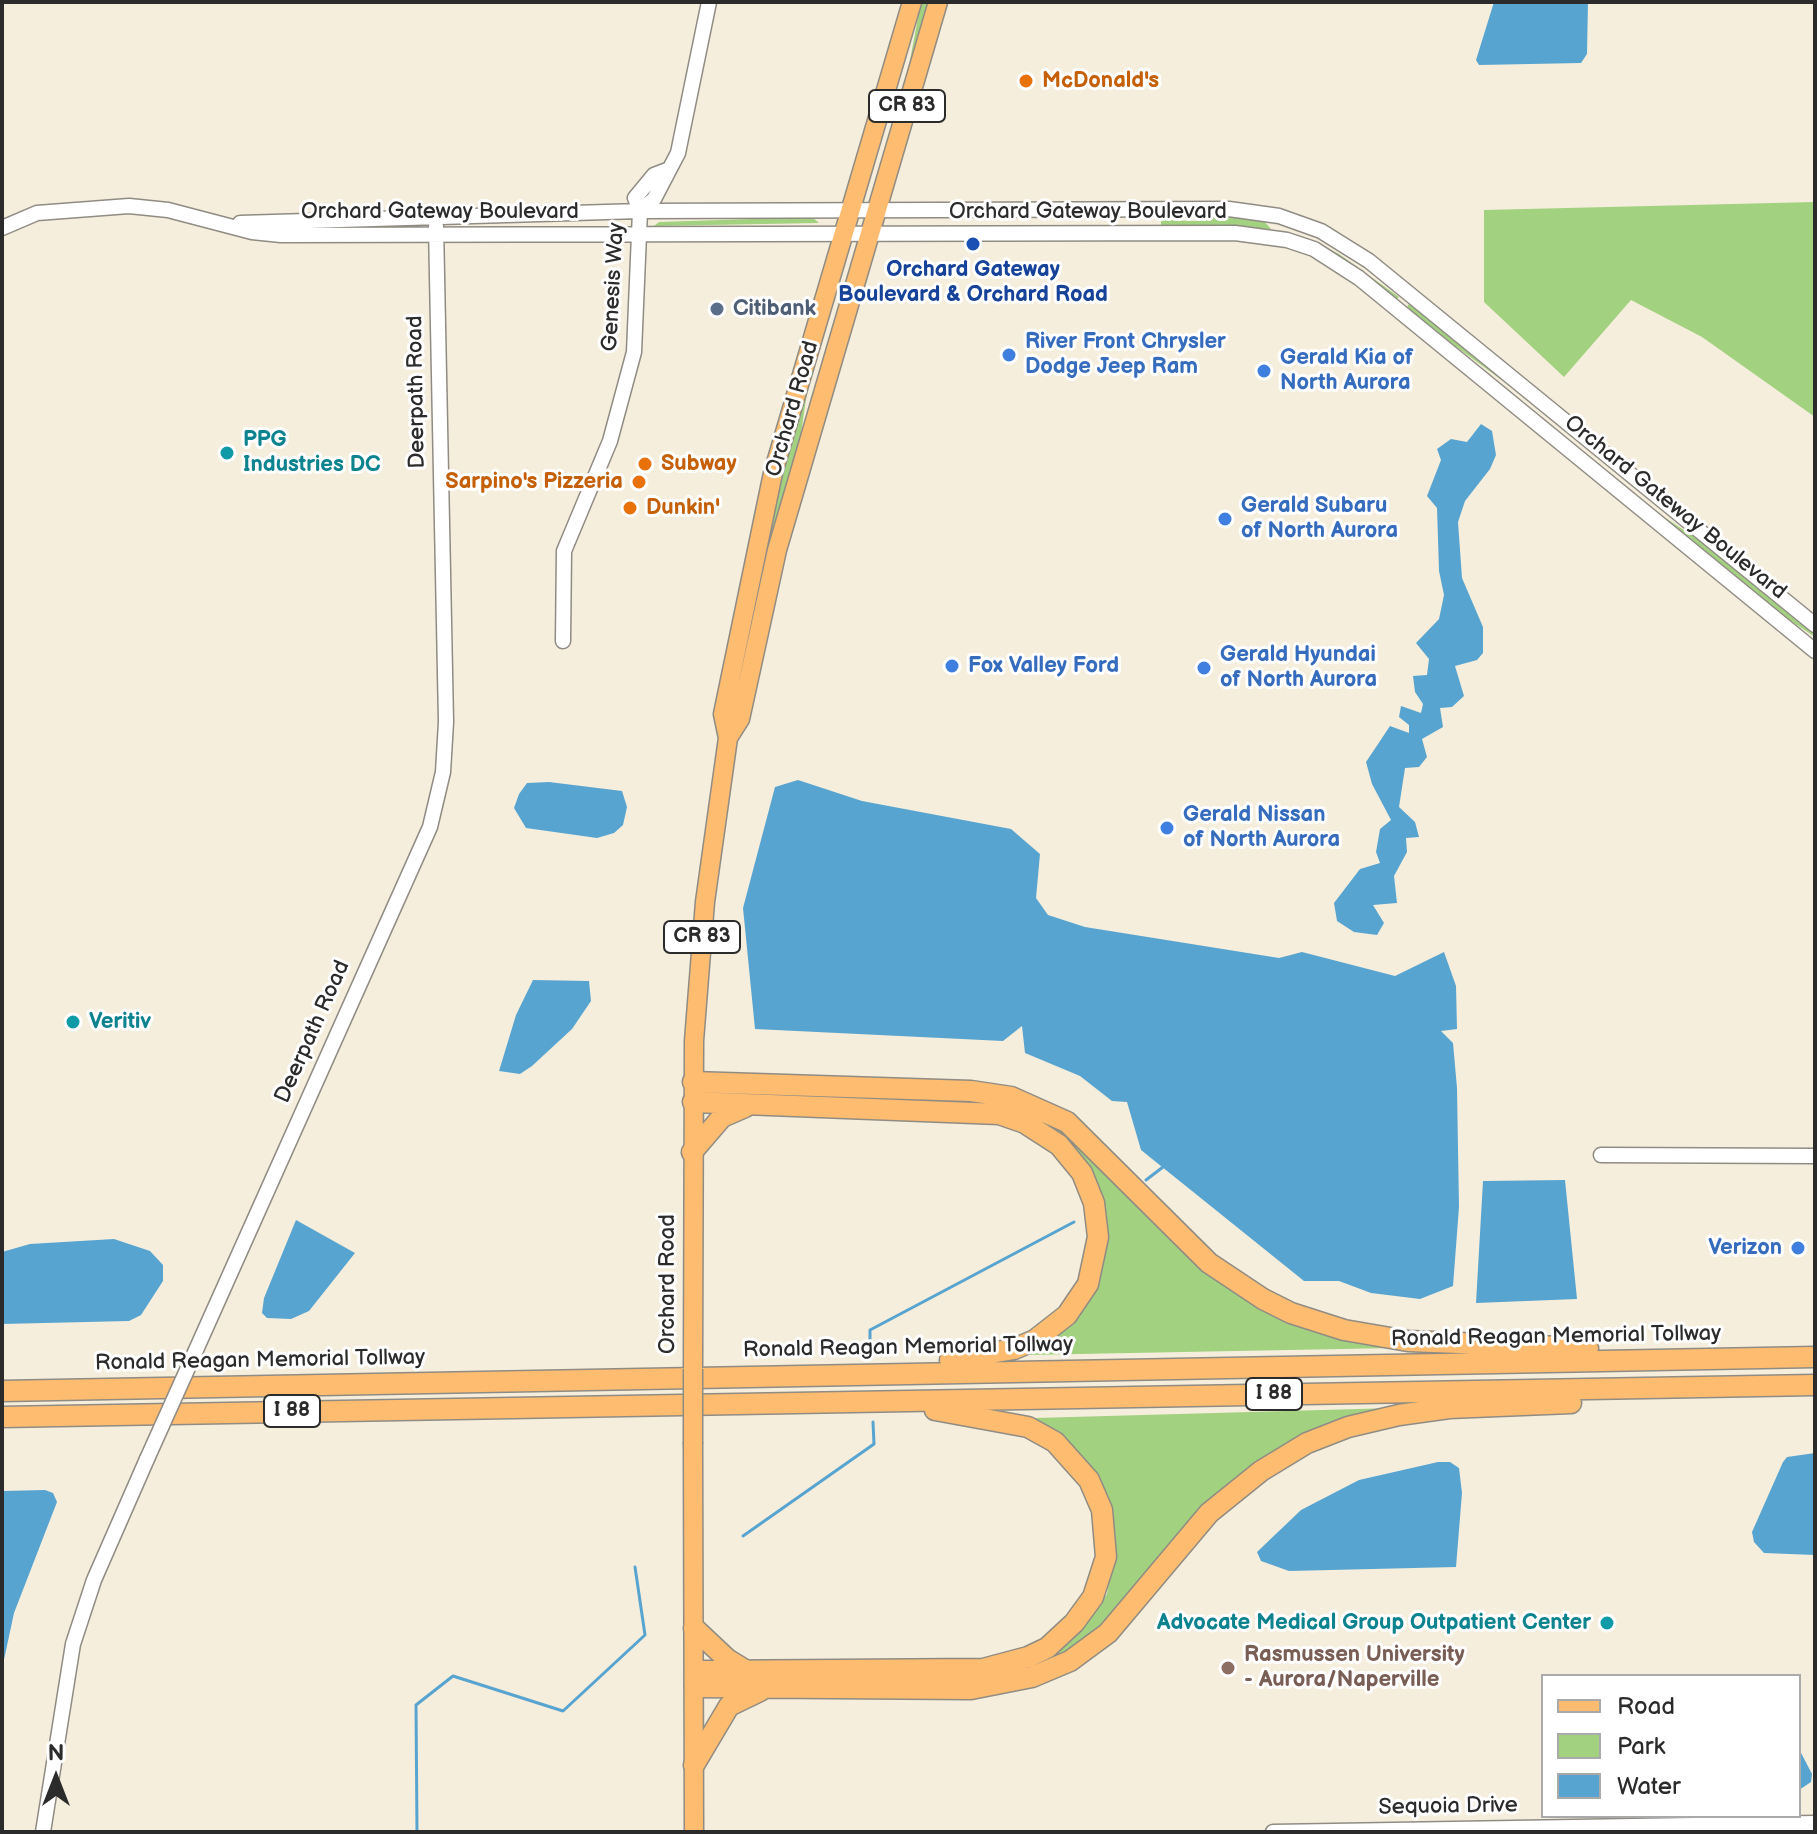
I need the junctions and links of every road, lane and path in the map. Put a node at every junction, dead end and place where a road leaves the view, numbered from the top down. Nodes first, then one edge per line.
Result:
1 (709, 2) edge
2 (912, 2) edge
3 (938, 2) edge
4 (876, 209) junction
5 (850, 210) junction
6 (640, 211) junction
7 (436, 216) junction
8 (220, 223) junction
9 (2, 228) edge
10 (436, 234) junction
11 (638, 235) junction
12 (843, 235) junction
13 (869, 235) junction
14 (1815, 625) edge
15 (563, 641) dead end
16 (1815, 651) edge
17 (728, 738) junction
18 (693, 1092) junction
19 (754, 1104) junction
20 (692, 1152) junction
21 (1601, 1155) dead end
22 (1815, 1156) edge
23 (1815, 1357) edge
24 (1626, 1360) junction
25 (871, 1372) junction
26 (1815, 1385) edge
27 (1662, 1388) junction
28 (2, 1391) edge
29 (887, 1401) junction
30 (2, 1417) edge
31 (694, 1628) junction
32 (745, 1670) junction
33 (695, 1679) junction
34 (768, 1689) junction
35 (694, 1765) junction
36 (1815, 1823) edge
37 (1466, 1830) edge
38 (1486, 1830) edge
39 (43, 1832) edge
40 (694, 1832) edge
41 (1273, 1832) edge

1 - 6 street
2 - 5 main road, Orchard Road / CR 83
3 - 4 main road, Orchard Road / CR 83
4 - 5 street, Orchard Gateway Boulevard
4 - 13 main road, Orchard Road / CR 83
4 - 14 street, Orchard Gateway Boulevard
5 - 6 street, Orchard Gateway Boulevard
5 - 12 main road, Orchard Road / CR 83
6 - 7 street, Orchard Gateway Boulevard
6 - 11 street, Genesis Way
7 - 8 street, Orchard Gateway Boulevard
7 - 10 street, Deerpath Road
8 - 9 street, Orchard Gateway Boulevard
8 - 10 street, Orchard Gateway Boulevard
10 - 11 street, Orchard Gateway Boulevard
10 - 39 street, Deerpath Road, bridge
11 - 12 street, Orchard Gateway Boulevard
11 - 15 street, Genesis Way
12 - 13 street, Orchard Gateway Boulevard
12 - 17 main road, Orchard Road / CR 83
13 - 16 street, Orchard Gateway Boulevard
13 - 17 main road, Orchard Road / CR 83
17 - 18 main road, Orchard Road / CR 83
18 - 19 highway
18 - 20 main road, Orchard Road / CR 83
18 - 24 highway
19 - 20 highway
19 - 25 highway
20 - 31 main road, Orchard Road / CR 83, bridge
21 - 22 street
23 - 24 highway, Ronald Reagan Memorial Tollway / I 88
24 - 25 highway, Ronald Reagan Memorial Tollway / I 88
25 - 28 highway, Ronald Reagan Memorial Tollway / I 88
26 - 27 highway, I 88
27 - 29 highway, I 88
27 - 34 highway
29 - 30 highway, I 88
29 - 32 highway
31 - 32 highway
31 - 33 main road, Orchard Road / CR 83
32 - 33 highway
33 - 34 highway
33 - 35 main road, Orchard Road / CR 83
34 - 35 highway
35 - 40 main road, Orchard Road / CR 83
36 - 38 street, Sequoia Drive
37 - 38 street, Sequoia Drive
37 - 41 street, Sequoia Drive

